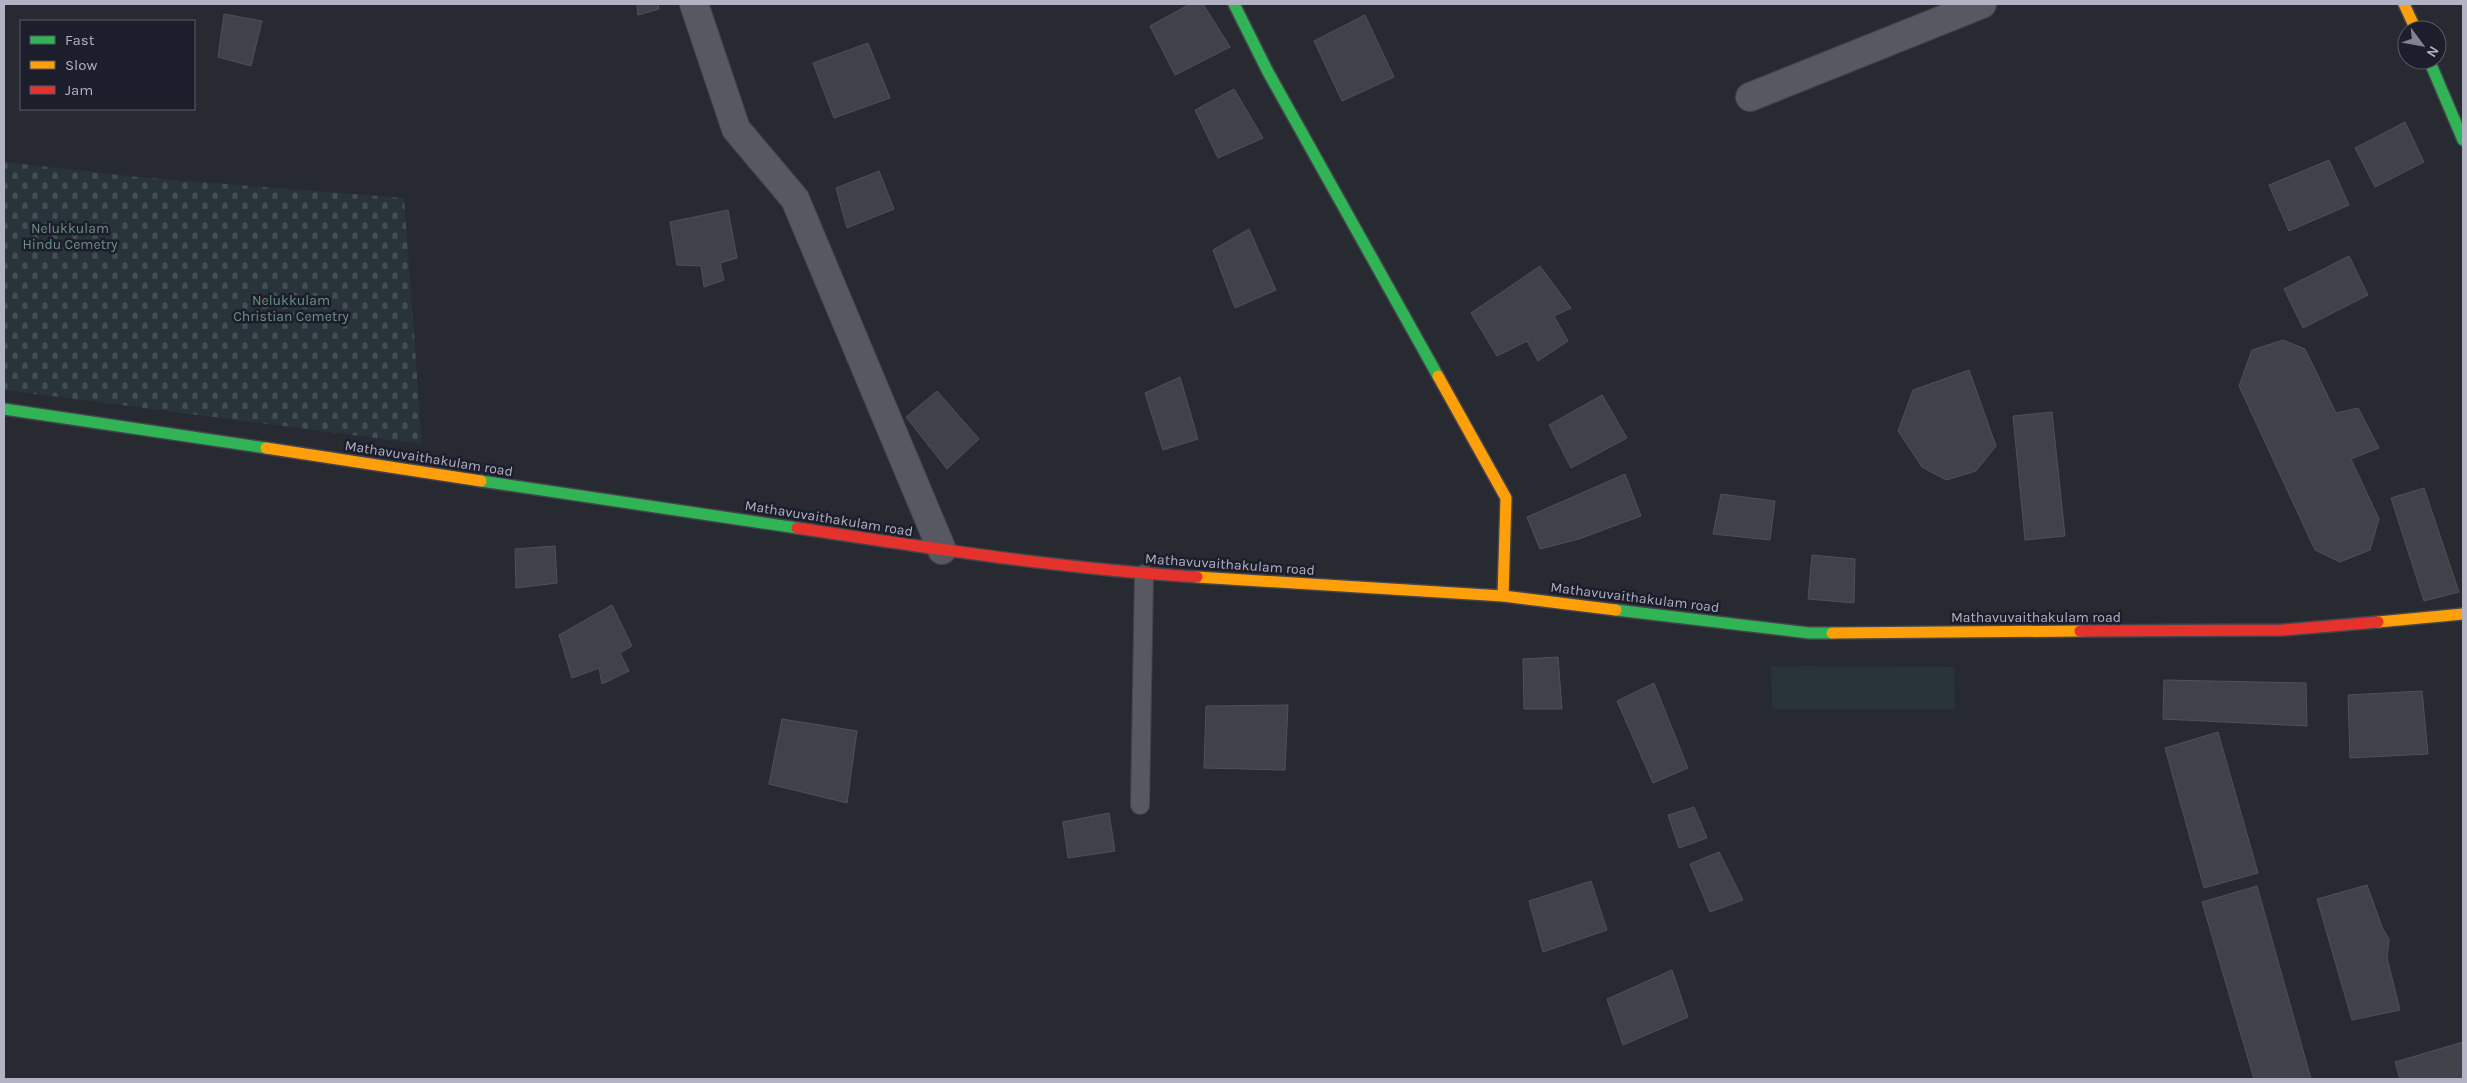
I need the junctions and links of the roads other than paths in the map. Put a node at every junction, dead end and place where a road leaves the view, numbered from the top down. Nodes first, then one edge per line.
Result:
1 (694, 4) edge
2 (1234, 4) edge
3 (1982, 4) edge
4 (2404, 4) edge
5 (2411, 20) edge
6 (2433, 70) edge
7 (1750, 97) dead end
8 (2463, 140) edge
9 (4, 409) edge
10 (942, 550) junction
11 (1144, 574) junction
12 (1503, 596) junction
13 (2463, 614) edge
14 (1140, 805) dead end

1 - 10 street
2 - 12 street
3 - 7 street
4 - 5 street
6 - 8 street
9 - 10 street, Mathavuvaithakulam road
10 - 11 street, Mathavuvaithakulam road
11 - 12 street, Mathavuvaithakulam road
11 - 14 lane
12 - 13 street, Mathavuvaithakulam road

